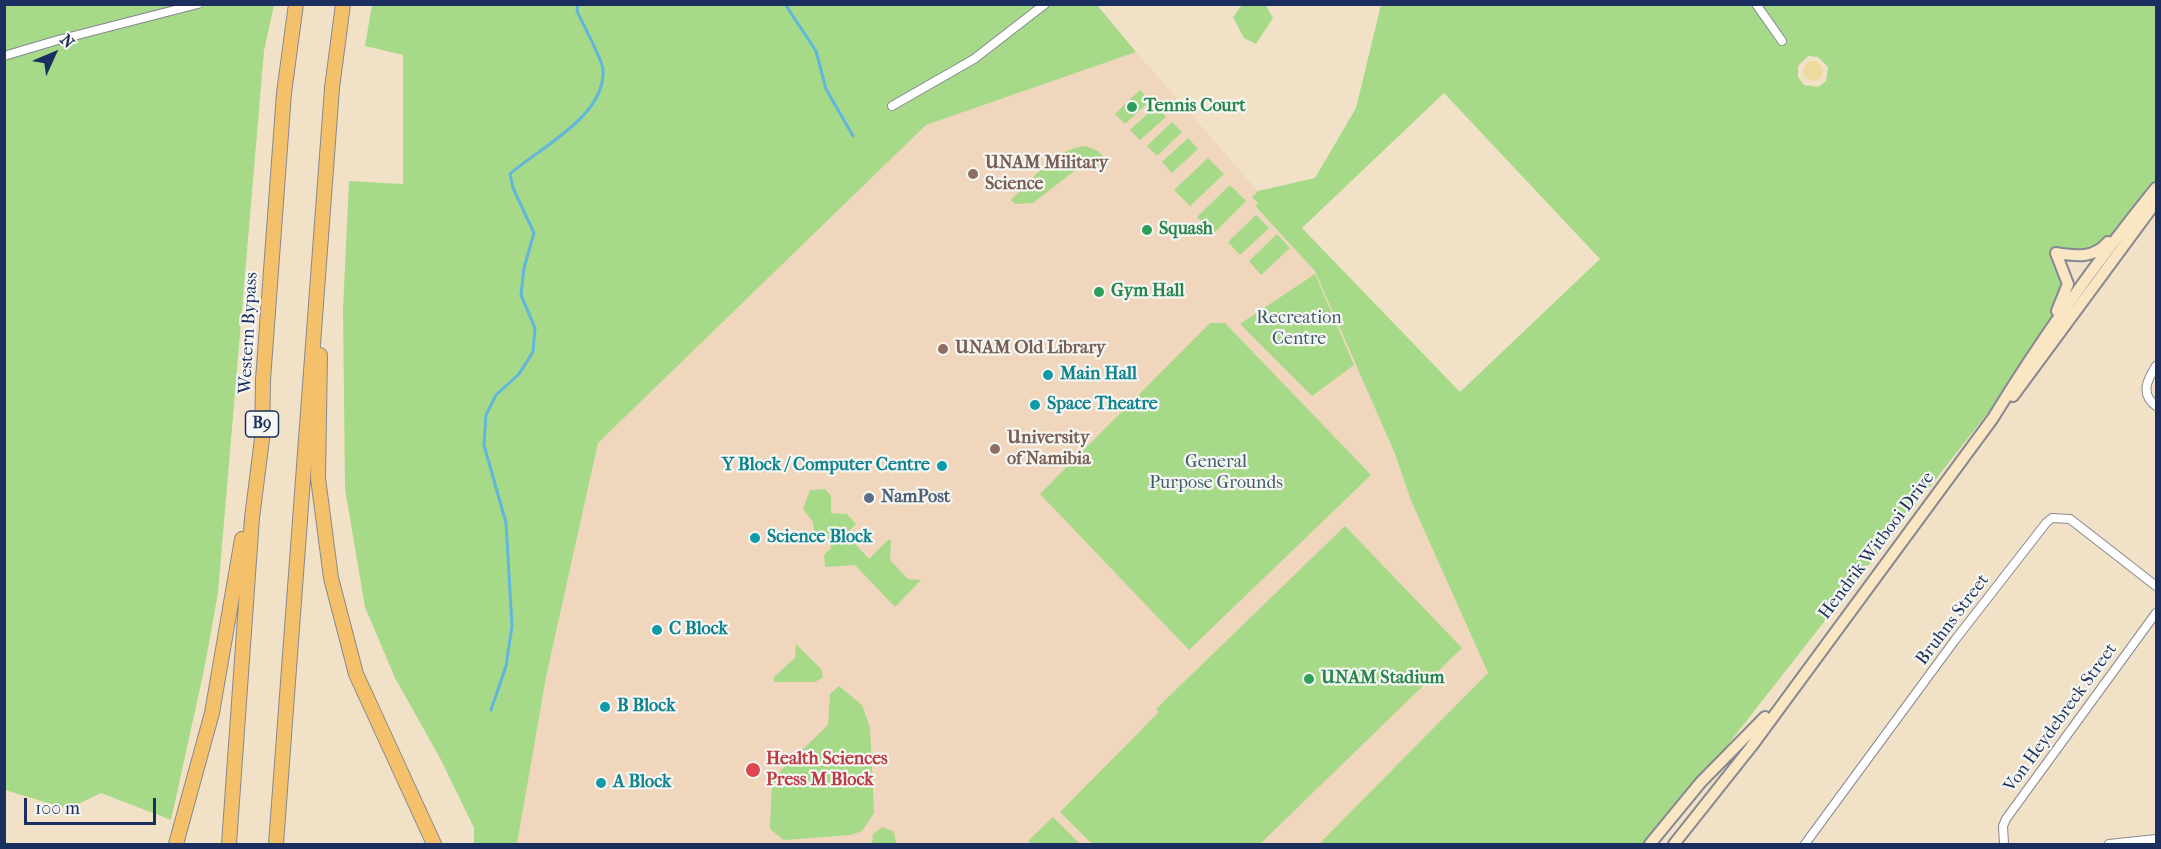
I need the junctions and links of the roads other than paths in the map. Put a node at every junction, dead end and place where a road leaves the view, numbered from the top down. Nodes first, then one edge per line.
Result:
1 (198, 4) edge
2 (296, 4) edge
3 (344, 4) edge
4 (1045, 4) edge
5 (1756, 4) edge
6 (1782, 41) dead end
7 (4, 56) edge
8 (892, 106) dead end
9 (327, 155) junction
10 (2154, 195) edge
11 (2026, 364) junction
12 (2157, 366) edge
13 (2157, 406) edge
14 (1993, 418) junction
15 (262, 439) junction
16 (2157, 586) edge
17 (2157, 613) edge
18 (1788, 693) junction
19 (2157, 839) edge
20 (176, 844) edge
21 (229, 844) edge
22 (276, 844) edge
23 (434, 844) edge
24 (1650, 844) edge
25 (1674, 844) edge
26 (1805, 844) edge
27 (2004, 844) edge
28 (2109, 844) edge

1 - 7 street
2 - 15 highway, Western Bypass / B9
3 - 9 highway
4 - 8 street
5 - 6 street
9 - 22 highway
9 - 23 highway
10 - 11 main road, Hendrik Witbooi Drive
10 - 11 main road
10 - 14 main road, Hendrik Witbooi Drive
11 - 14 main road, Hendrik Witbooi Drive
12 - 13 street
14 - 18 main road, Hendrik Witbooi Drive
15 - 20 highway
15 - 21 highway, Western Bypass / B9
16 - 26 street, Bruhns Street
17 - 27 street, Von Heydebreck Street
18 - 24 main road, Hendrik Witbooi Drive
18 - 25 main road, Hendrik Witbooi Drive
19 - 28 street

